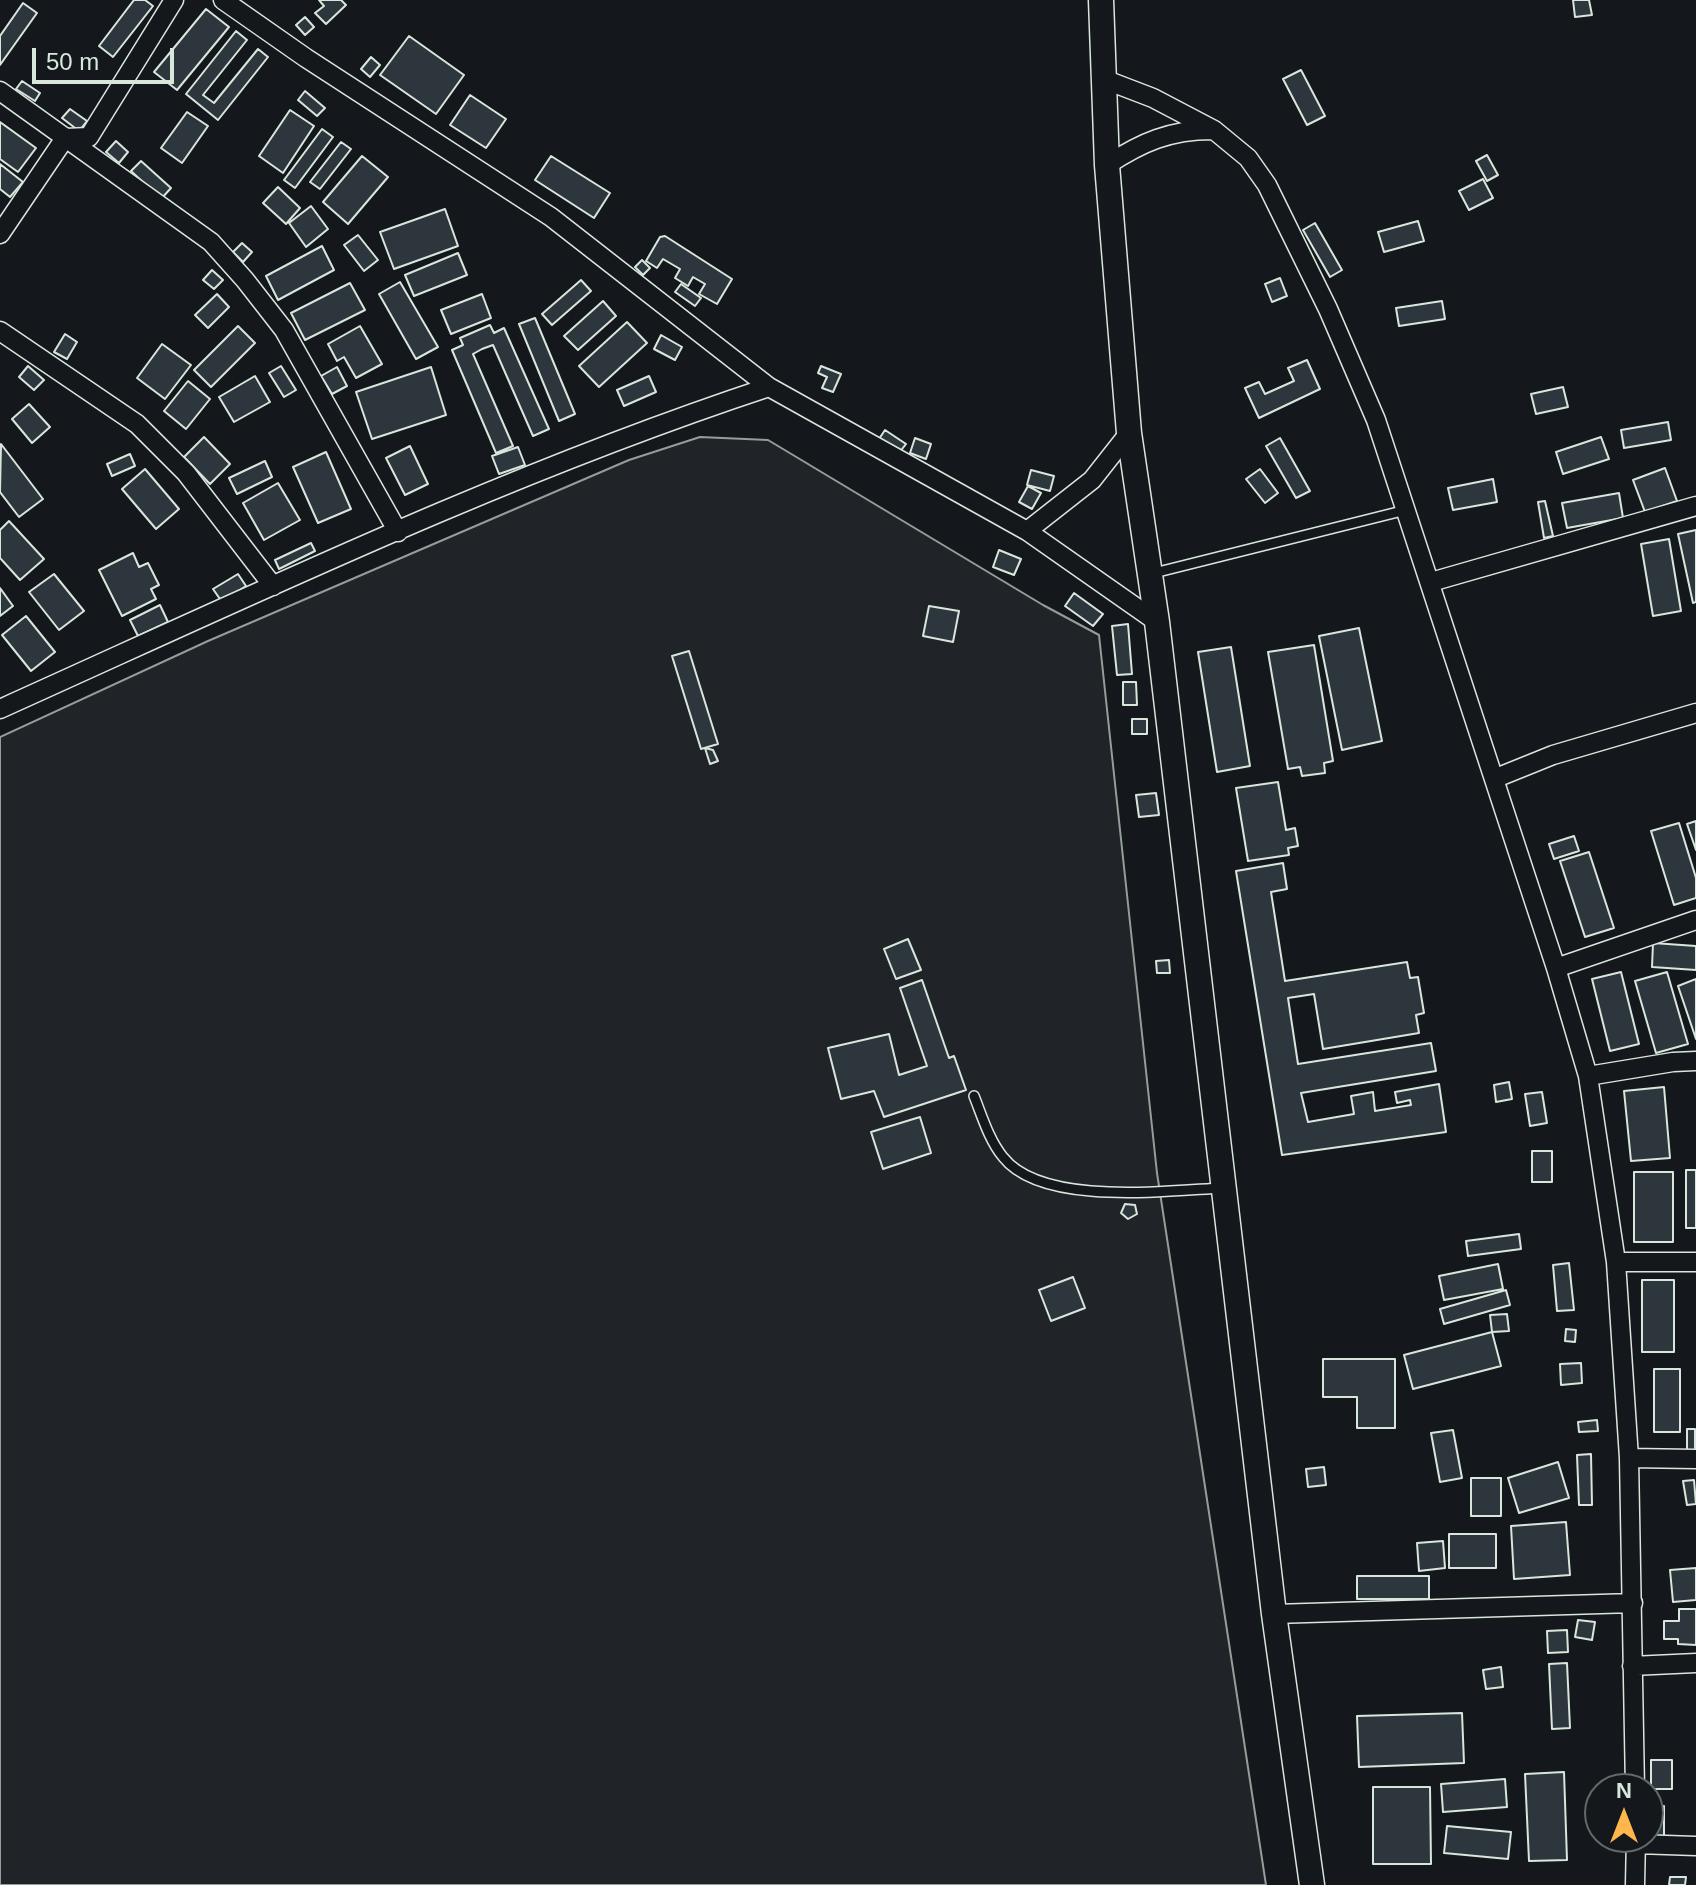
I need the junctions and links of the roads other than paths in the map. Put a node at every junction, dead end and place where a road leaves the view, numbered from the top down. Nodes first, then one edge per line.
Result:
1 (174, 0) edge
2 (223, 0) edge
3 (1102, 12) edge
4 (1106, 80) junction
5 (0, 91) edge
6 (1214, 130) junction
7 (65, 138) junction
8 (1107, 165) junction
9 (0, 234) edge
10 (0, 331) edge
11 (769, 387) junction
12 (1129, 433) junction
13 (1696, 506) edge
14 (1406, 510) junction
15 (1027, 531) junction
16 (398, 532) junction
17 (1150, 574) junction
18 (1431, 582) junction
19 (273, 586) junction
20 (1157, 622) junction
21 (0, 709) edge
22 (1696, 713) edge
23 (1496, 778) junction
24 (1696, 920) edge
25 (1556, 968) junction
26 (1696, 1061) edge
27 (1588, 1076) junction
28 (974, 1096) dead end
29 (1224, 1188) junction
30 (1616, 1262) junction
31 (1696, 1262) edge
32 (1629, 1458) junction
33 (1696, 1459) edge
34 (1633, 1603) junction
35 (1274, 1614) junction
36 (1696, 1663) edge
37 (1632, 1666) junction
38 (1635, 1773) edge
39 (1664, 1843) edge
40 (1696, 1846) edge
41 (1636, 1853) edge
42 (1312, 1885) edge
43 (1635, 1885) edge

1 - 7 street
2 - 11 street
3 - 4 main road
4 - 6 street
4 - 8 main road
5 - 7 street
6 - 8 street
6 - 14 street
7 - 9 street
7 - 16 street
8 - 12 main road
10 - 19 street
11 - 15 street
11 - 16 street
12 - 15 street
12 - 17 main road
13 - 18 street
14 - 17 lane
14 - 18 street
15 - 20 street
16 - 19 street
17 - 20 main road
18 - 23 street
19 - 21 street
20 - 29 main road
22 - 23 street
23 - 25 street
24 - 25 street
25 - 27 street
26 - 27 street
27 - 30 street
28 - 29 lane
29 - 35 main road
30 - 31 street
30 - 32 street
32 - 33 street
32 - 34 street
34 - 35 street
34 - 37 street
35 - 42 main road
36 - 37 street
37 - 38 street
39 - 40 street
41 - 43 street

